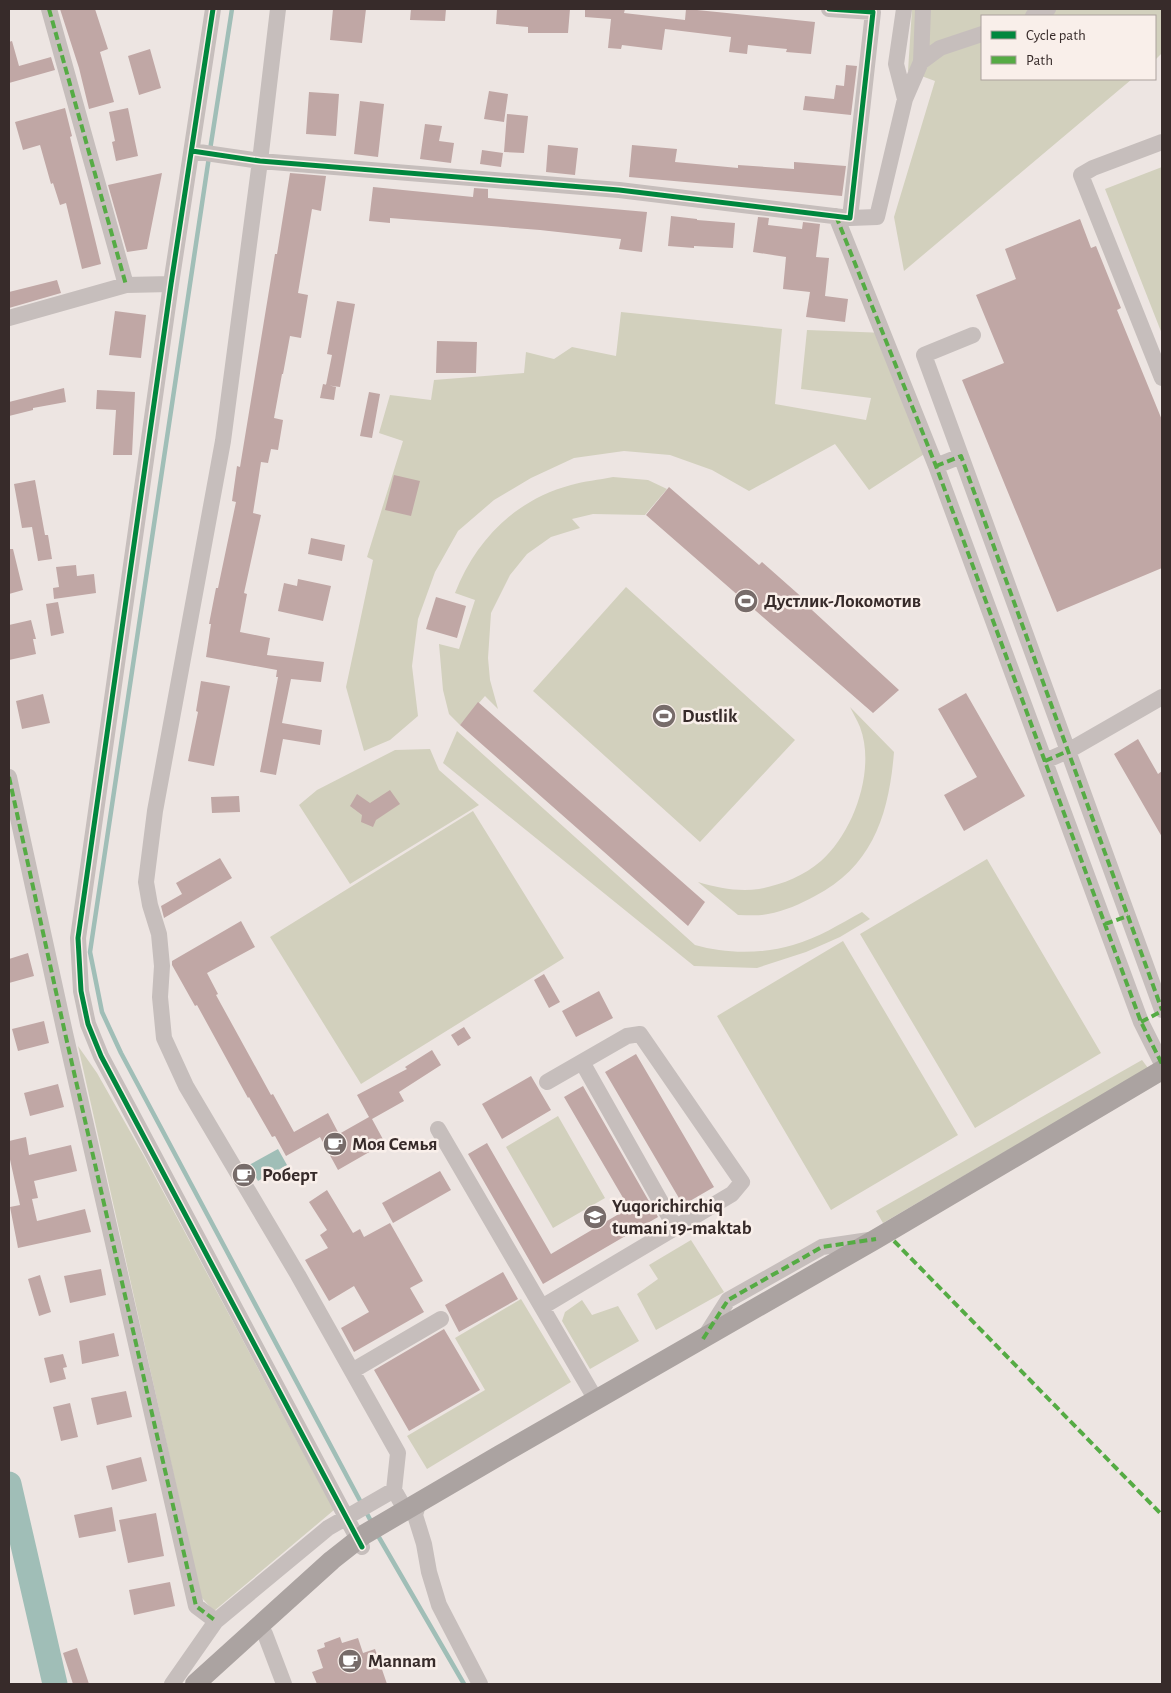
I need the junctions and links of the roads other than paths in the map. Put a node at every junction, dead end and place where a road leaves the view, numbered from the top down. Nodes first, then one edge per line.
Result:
1 (49, 9) edge
2 (213, 9) edge
3 (278, 9) edge
4 (830, 9) edge
5 (904, 9) edge
6 (923, 9) edge
7 (1048, 9) edge
8 (1035, 15) edge
9 (981, 34) edge
10 (921, 62) junction
11 (905, 99) junction
12 (1162, 142) edge
13 (203, 153) junction
14 (260, 160) junction
15 (843, 217) junction
16 (171, 284) junction
17 (126, 285) junction
18 (9, 318) edge
19 (973, 335) dead end
20 (1162, 378) edge
21 (961, 456) junction
22 (936, 466) junction
23 (1162, 696) edge
24 (1068, 752) junction
25 (1045, 761) junction
26 (9, 777) edge
27 (1128, 916) junction
28 (1105, 924) junction
29 (1162, 1010) edge
30 (1141, 1022) junction
31 (582, 1062) junction
32 (1162, 1064) edge
33 (1162, 1070) edge
34 (548, 1082) dead end
35 (1162, 1083) edge
36 (438, 1129) dead end
37 (675, 1227) junction
38 (542, 1306) junction
39 (441, 1319) dead end
40 (352, 1371) junction
41 (596, 1400) junction
42 (394, 1490) junction
43 (358, 1511) junction
44 (408, 1513) junction
45 (364, 1541) junction
46 (216, 1621) junction
47 (262, 1630) junction
48 (203, 1682) edge
49 (172, 1684) edge
50 (284, 1684) edge
51 (480, 1684) edge

1 - 17 street
2 - 13 street
3 - 14 street
4 - 15 street
5 - 11 street
6 - 10 street
7 - 8 street
9 - 10 street
10 - 11 street
11 - 15 street
12 - 20 street
13 - 14 street
13 - 16 street
14 - 15 street
14 - 40 street
15 - 22 street
16 - 17 street
16 - 43 street
17 - 18 street
19 - 21 street
21 - 22 street
21 - 24 street
22 - 25 street
23 - 24 street
24 - 25 street
24 - 27 street
25 - 28 street
26 - 46 street
27 - 28 street
27 - 29 street
28 - 30 street
29 - 30 street
30 - 32 street
31 - 34 street
31 - 37 street
31 - 37 street
33 - 41 main road
35 - 44 main road
36 - 38 street
37 - 38 street
38 - 41 street
39 - 40 street
40 - 42 street
41 - 44 main road
42 - 43 street
42 - 44 street
43 - 45 street
43 - 46 street
44 - 45 main road
44 - 51 street
45 - 47 main road
46 - 49 street
47 - 48 main road
47 - 50 street
48 - 49 street

